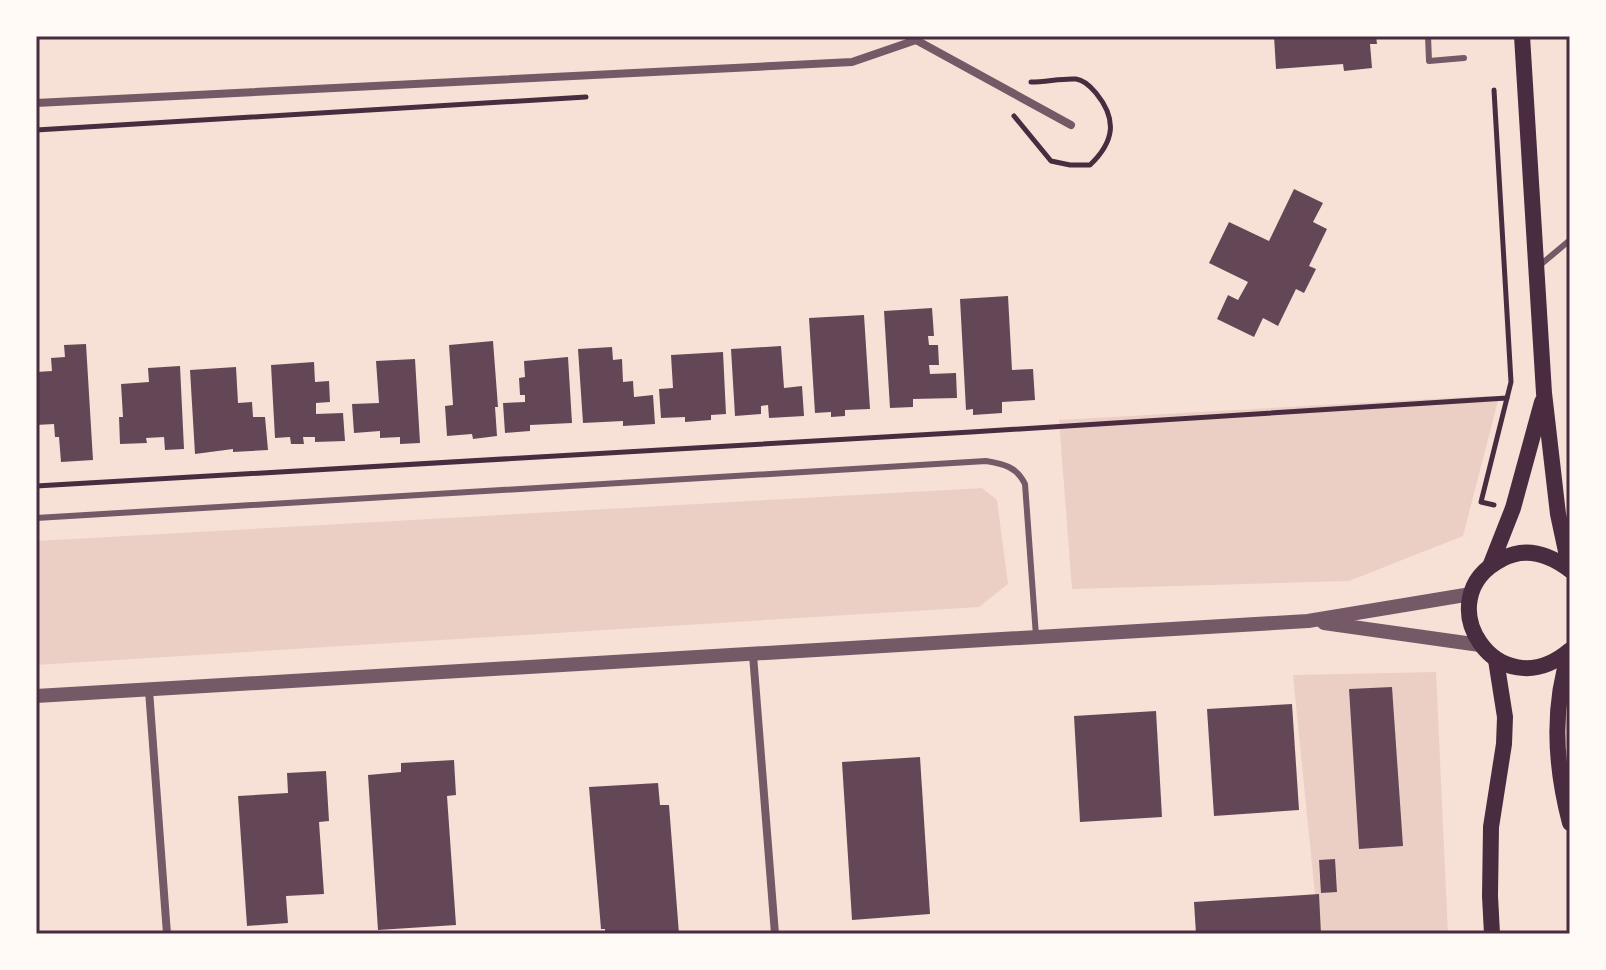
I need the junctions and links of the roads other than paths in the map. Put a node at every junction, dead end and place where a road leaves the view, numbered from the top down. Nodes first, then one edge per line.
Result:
1 (1428, 36) edge
2 (1522, 36) edge
3 (917, 38) edge
4 (1464, 58) dead end
5 (36, 103) edge
6 (1071, 125) dead end
7 (1570, 240) edge
8 (1537, 267) junction
9 (1544, 393) junction
10 (36, 518) edge
11 (1491, 564) junction
12 (1570, 570) edge
13 (1471, 594) junction
14 (1308, 621) junction
15 (1036, 636) junction
16 (1480, 645) junction
17 (1570, 651) edge
18 (753, 655) junction
19 (1496, 660) junction
20 (149, 690) junction
21 (36, 696) edge
22 (1570, 823) edge
23 (167, 934) edge
24 (775, 934) edge
25 (1492, 934) edge

1 - 4 lane
2 - 8 main road
3 - 5 street
3 - 6 street
7 - 8 lane
8 - 9 main road
9 - 11 main road
9 - 12 main road
10 - 15 lane
11 - 12 main road
11 - 13 main road
13 - 14 street
13 - 16 main road
14 - 15 street
14 - 16 street
15 - 18 street
16 - 19 main road
17 - 19 main road
17 - 22 main road
18 - 20 street
18 - 24 street
19 - 25 main road
20 - 21 street
20 - 23 street

